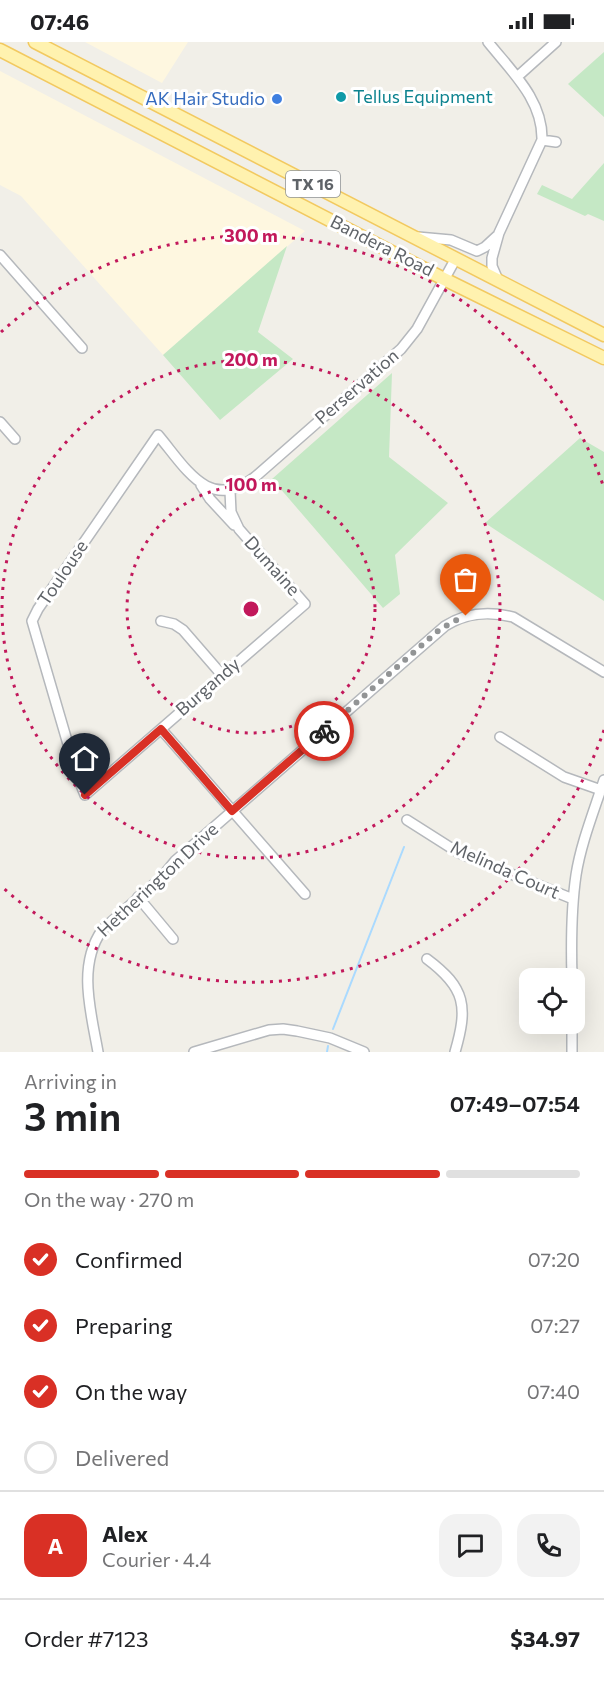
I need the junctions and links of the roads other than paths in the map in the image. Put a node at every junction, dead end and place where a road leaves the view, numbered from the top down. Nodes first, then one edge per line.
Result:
1 (35, 42) edge
2 (488, 42) edge
3 (556, 42) edge
4 (0, 50) edge
5 (517, 77) junction
6 (542, 140) junction
7 (556, 142) dead end
8 (500, 234) junction
9 (415, 237) junction
10 (0, 255) edge
11 (456, 258) junction
12 (444, 279) junction
13 (498, 280) junction
14 (604, 335) edge
15 (82, 348) dead end
16 (604, 358) edge
17 (0, 422) edge
18 (158, 435) joint
19 (15, 439) dead end
20 (200, 483) junction
21 (230, 491) junction
22 (239, 529) junction
23 (305, 604) joint
24 (161, 621) dead end
25 (604, 672) edge
26 (222, 675) junction
27 (161, 729) junction
28 (500, 737) dead end
29 (602, 785) edge
30 (85, 795) joint
31 (232, 811) junction
32 (407, 820) dead end
33 (305, 894) dead end
34 (138, 897) junction
35 (573, 899) junction
36 (173, 939) dead end
37 (427, 959) dead end
38 (572, 968) edge
39 (572, 1034) edge
40 (98, 1052) edge
41 (194, 1052) edge
42 (364, 1052) edge
43 (455, 1052) edge
44 (572, 1052) edge

1 - 9 main road, Bandera Road / TX 16
2 - 5 street
3 - 5 street
4 - 12 main road, Bandera Road / TX 16
5 - 6 street
6 - 7 street
6 - 8 street
8 - 9 street
8 - 13 street
9 - 11 main road, Bandera Road / TX 16
10 - 15 street
11 - 12 street, Perservation
11 - 13 main road, Bandera Road / TX 16
12 - 16 main road, Bandera Road / TX 16
12 - 21 street, Perservation
13 - 14 main road, Bandera Road / TX 16
17 - 19 street
18 - 20 street, Dumaine
18 - 30 street, Toulouse
20 - 21 street
20 - 22 street, Dumaine
21 - 22 street, Dumaine
22 - 23 street, Dumaine
23 - 26 street, Burgandy
24 - 26 street
25 - 31 street, Hetherington Drive
26 - 27 street, Burgandy
27 - 30 street, Burgandy
27 - 31 street
28 - 29 street
29 - 35 street
31 - 33 street
31 - 34 street, Hetherington Drive
32 - 35 street, Melinda Court
34 - 36 street
34 - 40 street, Hetherington Drive
35 - 38 street
37 - 43 street
39 - 44 street
41 - 42 street

